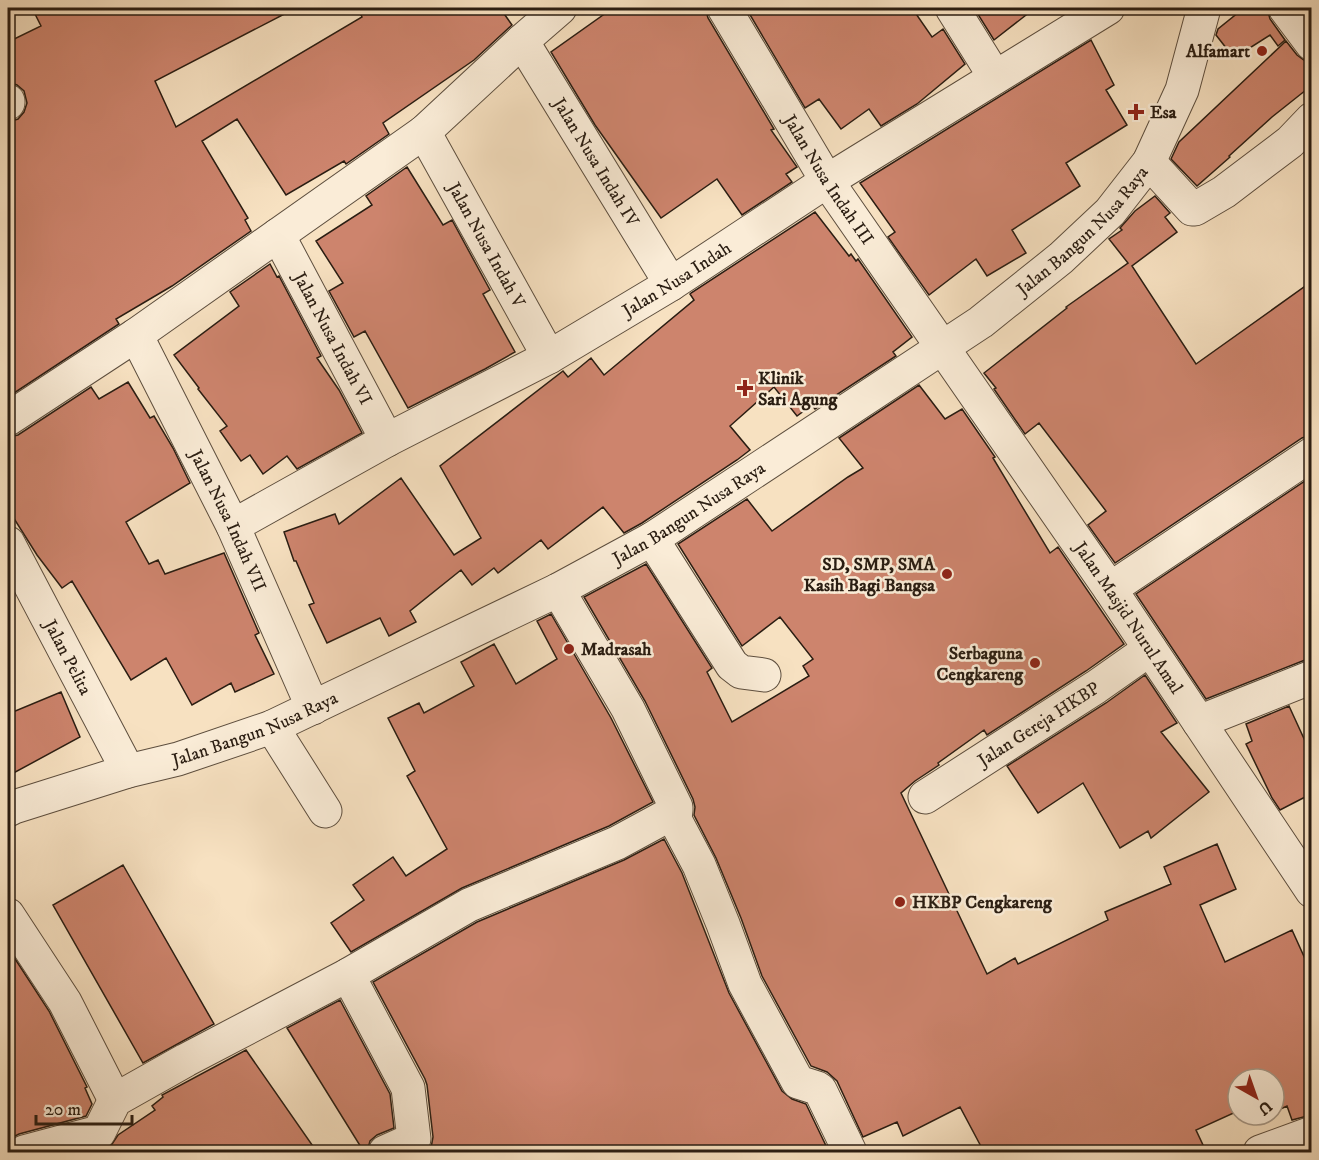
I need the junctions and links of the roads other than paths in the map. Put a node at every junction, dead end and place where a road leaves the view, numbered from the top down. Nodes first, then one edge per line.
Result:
1 (560, 8) edge
2 (724, 8) edge
3 (952, 8) edge
4 (1108, 8) edge
5 (1204, 8) edge
6 (1285, 8) edge
7 (522, 41) junction
8 (1311, 44) edge
9 (994, 76) junction
10 (1311, 119) edge
11 (424, 132) junction
12 (1149, 162) junction
13 (827, 181) junction
14 (278, 235) junction
15 (671, 284) junction
16 (136, 335) junction
17 (943, 346) junction
18 (549, 357) junction
19 (8, 419) edge
20 (387, 440) junction
21 (1311, 454) edge
22 (233, 526) junction
23 (652, 539) junction
24 (8, 543) edge
25 (1110, 589) junction
26 (558, 590) junction
27 (1150, 648) junction
28 (764, 675) dead end
29 (1311, 676) edge
30 (313, 708) junction
31 (1199, 722) junction
32 (272, 727) junction
33 (128, 771) junction
34 (925, 797) dead end
35 (8, 810) edge
36 (325, 811) dead end
37 (672, 814) junction
38 (1311, 891) edge
39 (8, 915) edge
40 (348, 975) junction
41 (115, 1100) junction
42 (1311, 1132) edge
43 (85, 1144) edge
44 (24, 1152) edge
45 (385, 1152) edge
46 (850, 1152) edge
47 (1260, 1152) edge

1 - 7 street
2 - 13 street, Jalan Nusa Indah III
3 - 9 street
4 - 9 street, Jalan Nusa Indah
5 - 12 street, Jalan Bangun Nusa Raya
6 - 8 street
7 - 11 street
7 - 15 street, Jalan Nusa Indah IV
9 - 13 street, Jalan Nusa Indah
10 - 12 street
11 - 14 street
11 - 18 street, Jalan Nusa Indah V
12 - 17 street, Jalan Bangun Nusa Raya
13 - 15 street, Jalan Nusa Indah
13 - 17 street, Jalan Nusa Indah III
14 - 16 street
14 - 20 street, Jalan Nusa Indah VI
15 - 18 street, Jalan Nusa Indah
16 - 19 street
16 - 22 street, Jalan Nusa Indah VII
17 - 23 street, Jalan Bangun Nusa Raya
17 - 25 street, Jalan Masjid Nurul Amal
18 - 20 street, Jalan Nusa Indah
20 - 22 street, Jalan Nusa Indah
21 - 25 street
22 - 30 street, Jalan Nusa Indah VII
23 - 26 street, Jalan Bangun Nusa Raya
23 - 28 street
24 - 33 street, Jalan Pelita
25 - 27 street, Jalan Masjid Nurul Amal
26 - 30 street, Jalan Bangun Nusa Raya
26 - 37 street
27 - 31 street, Jalan Masjid Nurul Amal
27 - 34 street, Jalan Gereja HKBP
29 - 31 street
30 - 32 street, Jalan Bangun Nusa Raya
31 - 38 street, Jalan Masjid Nurul Amal
32 - 33 street, Jalan Bangun Nusa Raya
32 - 36 street
33 - 35 street, Jalan Bangun Nusa Raya
37 - 40 street
37 - 46 street
39 - 41 street
40 - 41 street
40 - 45 street
41 - 43 street
42 - 47 street
43 - 44 street

